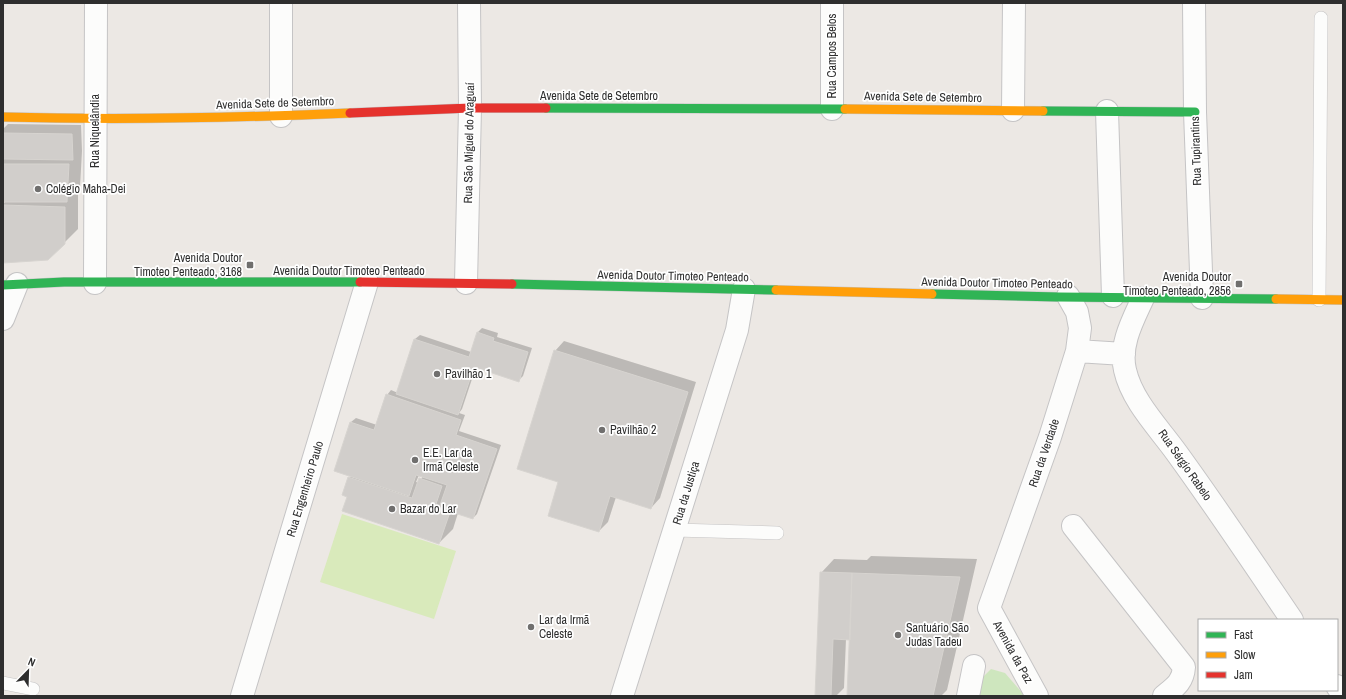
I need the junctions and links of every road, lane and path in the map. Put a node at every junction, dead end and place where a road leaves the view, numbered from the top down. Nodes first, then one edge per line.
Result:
1 (96, 3) edge
2 (281, 3) edge
3 (469, 3) edge
4 (832, 3) edge
5 (1014, 3) edge
6 (1194, 3) edge
7 (1321, 18) dead end
8 (470, 108) junction
9 (832, 108) junction
10 (1013, 110) junction
11 (1107, 111) junction
12 (1195, 112) junction
13 (281, 116) junction
14 (3, 117) edge
15 (95, 119) junction
16 (368, 282) junction
17 (96, 283) junction
18 (466, 283) junction
19 (10, 285) edge
20 (744, 289) junction
21 (1068, 296) junction
22 (1113, 296) junction
23 (1143, 298) junction
24 (1202, 298) junction
25 (1320, 300) junction
26 (1343, 300) edge
27 (3, 319) edge
28 (1077, 351) junction
29 (1124, 354) junction
30 (1074, 526) dead end
31 (675, 530) junction
32 (777, 533) dead end
33 (989, 608) joint
34 (1291, 619) edge
35 (974, 666) dead end
36 (3, 683) edge
37 (33, 690) dead end
38 (242, 696) edge
39 (622, 696) edge
40 (968, 696) edge
41 (1038, 696) edge
42 (1164, 696) edge

1 - 15 street, Rua Niquelândia
2 - 13 street
3 - 8 street, Rua São Miguel do Araguaí
4 - 9 street, Rua Campos Belos
5 - 10 street
6 - 12 street, Rua Tupirantins
7 - 25 lane
8 - 9 main road, Avenida Sete de Setembro
8 - 13 main road, Avenida Sete de Setembro
8 - 18 street, Rua São Miguel do Araguaí
9 - 10 main road, Avenida Sete de Setembro
10 - 11 main road, Avenida Sete de Setembro
11 - 12 main road, Avenida Sete de Setembro
11 - 22 street
12 - 24 street, Rua Tupirantins
13 - 15 main road, Avenida Sete de Setembro
14 - 15 main road, Avenida Sete de Setembro
15 - 17 street, Rua Niquelândia
16 - 17 main road, Avenida Doutor Timoteo Penteado
16 - 18 main road, Avenida Doutor Timoteo Penteado
16 - 38 street, Rua Engenheiro Paulo
17 - 19 main road, Avenida Doutor Timoteo Penteado
18 - 20 main road, Avenida Doutor Timoteo Penteado
19 - 27 street
20 - 21 main road, Avenida Doutor Timoteo Penteado
20 - 31 street, Rua da Justiça
21 - 22 main road, Avenida Doutor Timoteo Penteado
21 - 28 street, Rua da Verdade
22 - 23 main road, Avenida Doutor Timoteo Penteado
23 - 24 main road, Avenida Doutor Timoteo Penteado
23 - 29 street, Rua Sérgio Rabelo
24 - 25 main road, Avenida Doutor Timoteo Penteado
25 - 26 main road, Avenida Doutor Timoteo Penteado
28 - 29 street
28 - 33 street, Rua da Verdade
29 - 34 street, Rua Sérgio Rabelo
30 - 42 street
31 - 32 lane
31 - 39 street, Rua da Justiça
33 - 41 street, Avenida da Paz
35 - 40 street
36 - 37 lane

